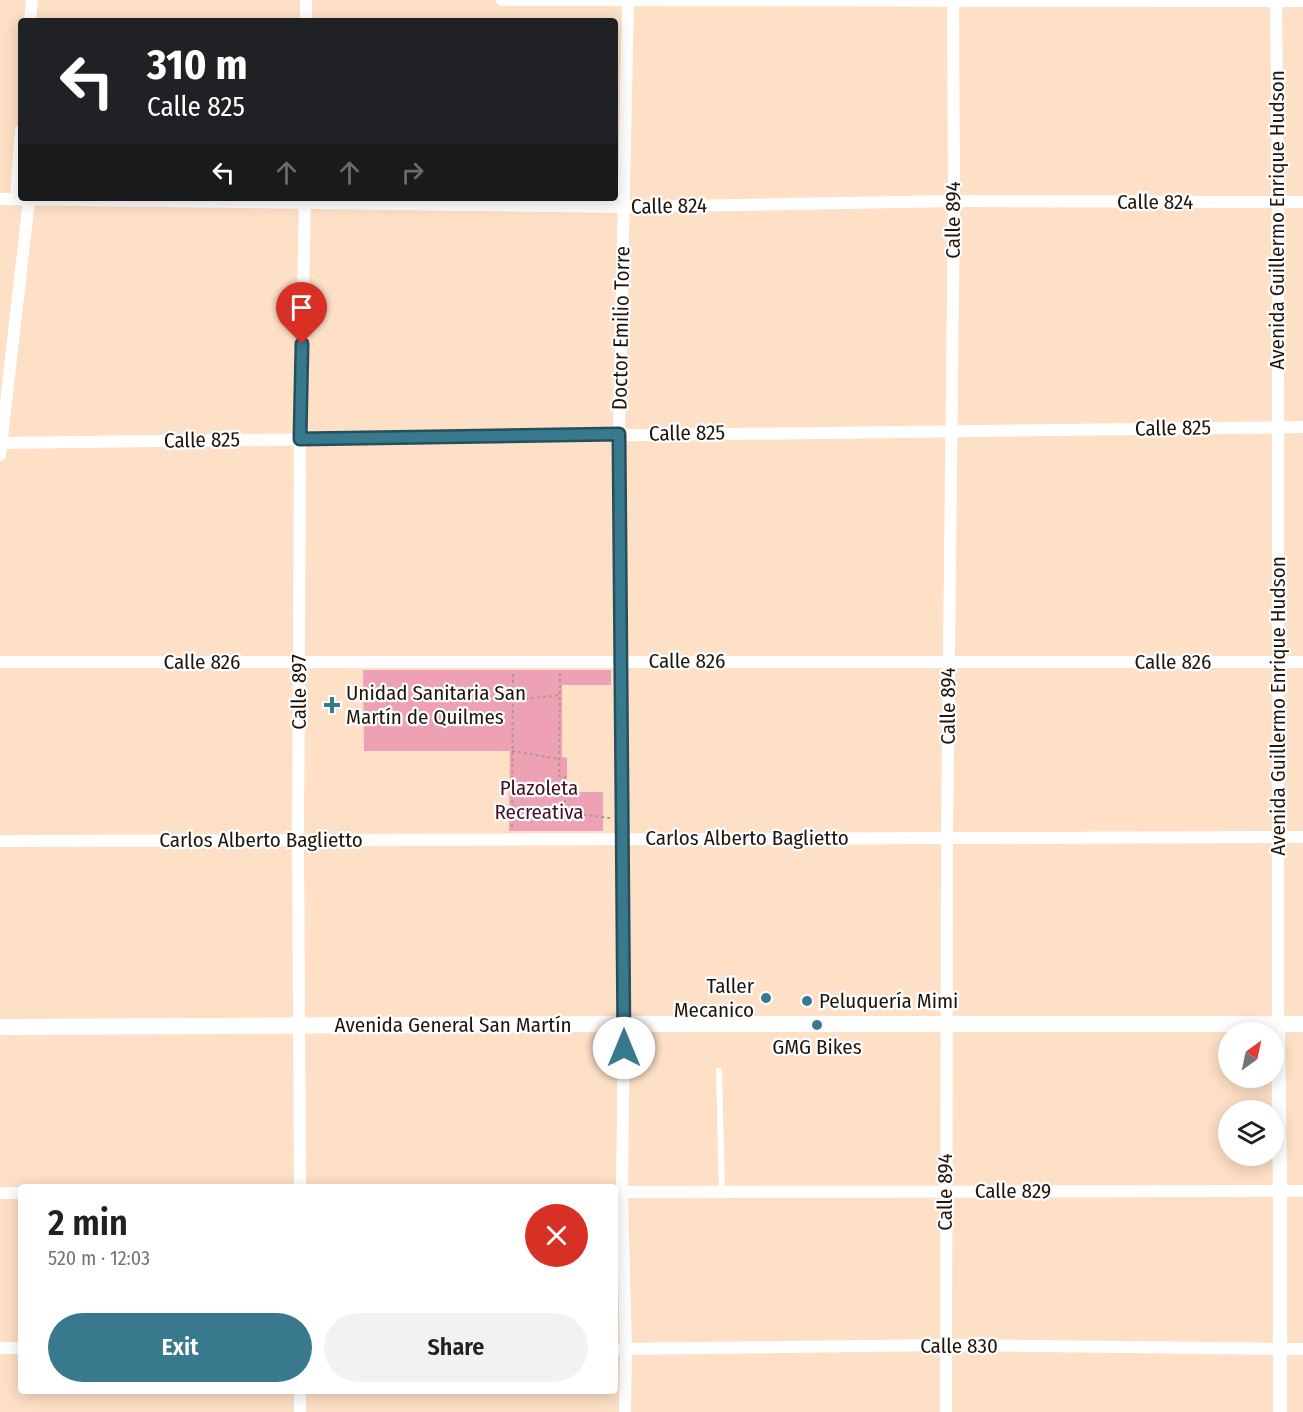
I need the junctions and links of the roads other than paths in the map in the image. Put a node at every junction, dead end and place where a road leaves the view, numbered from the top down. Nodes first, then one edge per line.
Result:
1 (32, 0) edge
2 (306, 0) edge
3 (502, 0) edge
4 (628, 0) edge
5 (953, 0) edge
6 (1276, 0) edge
7 (1303, 1) edge
8 (30, 18) edge
9 (306, 18) edge
10 (0, 199) edge
11 (18, 200) edge
12 (22, 201) edge
13 (305, 201) edge
14 (954, 201) junction
15 (1278, 202) junction
16 (1303, 202) edge
17 (624, 207) junction
18 (1278, 427) junction
19 (1303, 427) edge
20 (951, 430) junction
21 (619, 434) junction
22 (300, 439) junction
23 (0, 447) edge
24 (622, 661) junction
25 (0, 662) edge
26 (948, 662) junction
27 (1279, 662) junction
28 (1303, 662) edge
29 (299, 663) junction
30 (1278, 837) junction
31 (1303, 837) edge
32 (623, 838) junction
33 (947, 838) junction
34 (298, 839) junction
35 (0, 841) edge
36 (1278, 1022) edge
37 (947, 1023) junction
38 (1303, 1023) edge
39 (624, 1024) junction
40 (1218, 1024) edge
41 (1284, 1024) edge
42 (300, 1026) junction
43 (0, 1027) edge
44 (719, 1071) dead end
45 (1279, 1088) edge
46 (300, 1184) edge
47 (945, 1191) junction
48 (1280, 1191) junction
49 (1303, 1191) edge
50 (618, 1192) edge
51 (722, 1192) junction
52 (0, 1193) edge
53 (18, 1193) edge
54 (945, 1346) junction
55 (0, 1348) edge
56 (18, 1348) edge
57 (620, 1349) edge
58 (1280, 1349) junction
59 (1303, 1349) edge
60 (300, 1394) edge
61 (300, 1412) edge
62 (625, 1412) edge
63 (946, 1412) edge
64 (1280, 1412) edge

1 - 8 street
2 - 9 street
3 - 4 street
4 - 5 street
4 - 17 street, Doctor Emilio Torre
5 - 6 street
5 - 14 street, Calle 894
6 - 7 street
6 - 15 street, Avenida Guillermo Enrique Hudson
10 - 11 street, Calle 824
12 - 23 street
13 - 17 street, Calle 824
13 - 22 street, Calle 897
14 - 15 street, Calle 824
14 - 17 street, Calle 824
14 - 20 street, Calle 894
15 - 16 street, Calle 824
15 - 18 street, Avenida Guillermo Enrique Hudson
17 - 21 street, Doctor Emilio Torre
18 - 19 street, Calle 825
18 - 20 street, Calle 825
18 - 27 street, Avenida Guillermo Enrique Hudson
20 - 21 street, Calle 825
20 - 26 street, Calle 894
21 - 22 street, Calle 825
21 - 24 street, Doctor Emilio Torre
22 - 23 street, Calle 825
22 - 29 street, Calle 897
24 - 26 street, Calle 826
24 - 29 street, Calle 826
24 - 32 street, Doctor Emilio Torre
25 - 29 street, Calle 826
26 - 27 street, Calle 826
26 - 33 street, Calle 894
27 - 28 street, Calle 826
27 - 30 street, Avenida Guillermo Enrique Hudson
29 - 34 street, Calle 897
30 - 31 street, Carlos Alberto Baglietto
30 - 33 street, Carlos Alberto Baglietto
30 - 36 street, Avenida Guillermo Enrique Hudson
32 - 33 street, Carlos Alberto Baglietto
32 - 34 street, Carlos Alberto Baglietto
32 - 39 street, Doctor Emilio Torre
33 - 37 street, Calle 894
34 - 35 street, Carlos Alberto Baglietto
34 - 42 street, Calle 897
37 - 39 main road, Avenida General San Martín
37 - 40 main road, Avenida General San Martín
37 - 47 street, Calle 894
38 - 41 main road, Avenida General San Martín
39 - 42 main road, Avenida General San Martín
39 - 50 street, Doctor Emilio Torre
42 - 43 main road, Avenida General San Martín
42 - 46 street, Calle 897
44 - 51 lane
45 - 48 street, Avenida Guillermo Enrique Hudson
47 - 48 street, Calle 829
47 - 51 street, Calle 829
47 - 54 street, Calle 894
48 - 49 street, Calle 829
48 - 58 street, Avenida Guillermo Enrique Hudson
50 - 51 street, Calle 829
50 - 57 street, Doctor Emilio Torre
52 - 53 street
54 - 57 street, Calle 830
54 - 58 street, Calle 830
54 - 63 street, Calle 894
55 - 56 street
57 - 62 street, Doctor Emilio Torre
58 - 59 street, Calle 830
58 - 64 street, Avenida Guillermo Enrique Hudson
60 - 61 street

